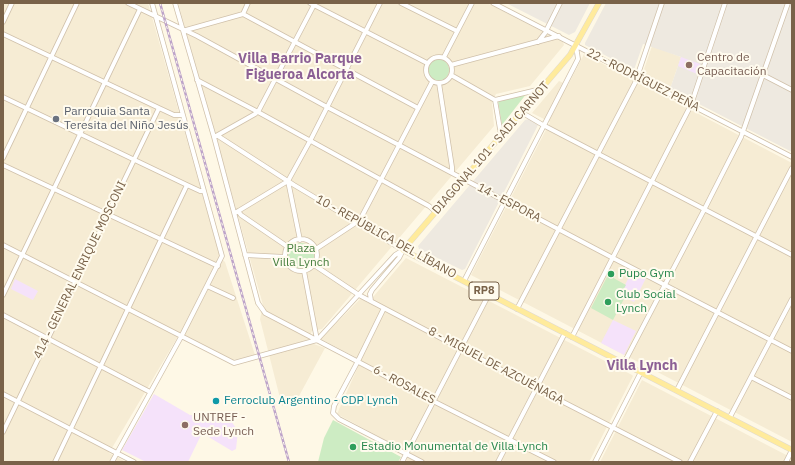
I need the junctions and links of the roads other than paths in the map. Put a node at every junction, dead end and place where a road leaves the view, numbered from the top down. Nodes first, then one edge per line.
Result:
1 (12, 3) edge
2 (77, 3) edge
3 (128, 3) edge
4 (152, 3) edge
5 (180, 3) edge
6 (248, 3) edge
7 (380, 3) edge
8 (401, 3) edge
9 (472, 3) edge
10 (493, 3) edge
11 (560, 3) edge
12 (599, 3) edge
13 (662, 3) edge
14 (726, 3) edge
15 (788, 3) edge
16 (313, 4) edge
17 (176, 5) edge
18 (140, 8) junction
19 (242, 14) junction
20 (155, 15) junction
21 (3, 22) edge
22 (184, 29) junction
23 (547, 30) junction
24 (457, 31) junction
25 (365, 32) junction
26 (3, 34) edge
27 (559, 36) junction
28 (294, 42) junction
29 (538, 42) junction
30 (576, 46) junction
31 (51, 57) junction
32 (444, 57) junction
33 (427, 63) junction
34 (451, 65) junction
35 (346, 69) junction
36 (451, 75) junction
37 (763, 75) junction
38 (637, 77) junction
39 (276, 79) junction
40 (197, 80) junction
41 (104, 82) junction
42 (432, 82) junction
43 (439, 83) junction
44 (542, 89) junction
45 (792, 90) edge
46 (3, 97) edge
47 (495, 100) junction
48 (691, 105) junction
49 (327, 107) junction
50 (27, 108) junction
51 (159, 108) junction
52 (418, 108) junction
53 (258, 112) junction
54 (521, 112) junction
55 (183, 115) junction
56 (543, 125) junction
57 (743, 132) junction
58 (80, 134) junction
59 (501, 135) junction
60 (216, 136) junction
61 (310, 141) junction
62 (399, 144) junction
63 (598, 154) junction
64 (792, 157) edge
65 (3, 158) edge
66 (134, 159) junction
67 (3, 165) edge
68 (792, 168) edge
69 (452, 173) junction
70 (464, 179) junction
71 (381, 180) junction
72 (288, 181) junction
73 (651, 182) junction
74 (187, 185) junction
75 (55, 188) junction
76 (204, 191) junction
77 (505, 201) junction
78 (704, 210) junction
79 (236, 212) junction
80 (436, 212) junction
81 (108, 213) junction
82 (357, 222) junction
83 (558, 229) junction
84 (161, 238) junction
85 (756, 238) junction
86 (300, 240) junction
87 (3, 245) edge
88 (288, 248) junction
89 (316, 249) junction
90 (404, 250) junction
91 (22, 254) junction
92 (792, 255) edge
93 (245, 256) junction
94 (285, 257) junction
95 (613, 258) junction
96 (314, 265) junction
97 (218, 266) junction
98 (304, 271) junction
99 (464, 281) junction
100 (75, 282) junction
101 (207, 286) junction
102 (665, 286) junction
103 (489, 294) junction
104 (3, 295) edge
105 (359, 295) junction
106 (233, 298) dead end
107 (371, 301) junction
108 (791, 302) edge
109 (384, 308) junction
110 (517, 308) junction
111 (128, 309) junction
112 (718, 312) junction
113 (3, 315) edge
114 (565, 333) junction
115 (181, 337) junction
116 (572, 337) junction
117 (48, 338) junction
118 (770, 339) junction
119 (317, 340) junction
120 (461, 348) junction
121 (792, 351) edge
122 (358, 361) junction
123 (624, 363) junction
124 (101, 366) junction
125 (641, 372) junction
126 (751, 377) junction
127 (536, 388) junction
128 (677, 390) junction
129 (150, 392) junction
130 (3, 394) edge
131 (792, 398) edge
132 (17, 401) junction
133 (433, 401) junction
134 (717, 411) junction
135 (730, 417) junction
136 (613, 427) junction
137 (71, 430) junction
138 (3, 432) edge
139 (510, 439) junction
140 (792, 450) edge
141 (117, 453) junction
142 (406, 454) junction
143 (55, 462) edge
144 (112, 462) edge
145 (134, 462) edge
146 (402, 462) edge
147 (422, 462) edge
148 (498, 462) edge
149 (554, 462) edge
150 (595, 462) edge
151 (680, 462) edge
152 (690, 462) edge
153 (786, 462) edge

1 - 21 street
2 - 31 street
3 - 18 street, 14 - ESPORA
4 - 20 street
5 - 17 street
6 - 19 street
7 - 25 street
8 - 24 street
9 - 24 street
10 - 23 street, 22 - RODRÍGUEZ PEÑA
11 - 23 street
12 - 30 main road, DIAGONAL 101 - SADI CARNOT
13 - 38 street
14 - 48 street
15 - 37 street
16 - 25 street
16 - 28 street
17 - 22 street
18 - 20 street, 14 - ESPORA
18 - 41 street
19 - 22 street
19 - 28 street
20 - 22 street, 14 - ESPORA
20 - 55 street
22 - 39 street, 14 - ESPORA
22 - 40 street
23 - 27 street, 22 - RODRÍGUEZ PEÑA
23 - 29 street
24 - 32 street
25 - 33 street
25 - 35 street
26 - 31 street
27 - 29 street
27 - 30 street, 22 - RODRÍGUEZ PEÑA
28 - 35 street
28 - 39 street
29 - 34 street
30 - 38 street, 22 - RODRÍGUEZ PEÑA
30 - 44 main road, DIAGONAL 101 - SADI CARNOT
30 - 56 street
31 - 41 street
31 - 50 street
32 - 33 street
32 - 34 street
33 - 42 street
34 - 36 street
35 - 49 street
35 - 52 street
36 - 43 street
36 - 47 street
37 - 45 street
37 - 57 street
38 - 48 street, 22 - RODRÍGUEZ PEÑA
38 - 63 street
39 - 49 street, 14 - ESPORA
39 - 53 street
40 - 53 street
40 - 60 street
41 - 51 street
41 - 58 street
42 - 43 street
42 - 52 street
43 - 69 street
44 - 47 street
44 - 54 main road, DIAGONAL 101 - SADI CARNOT
46 - 50 street
47 - 59 street
48 - 57 street, 22 - RODRÍGUEZ PEÑA
48 - 73 street
49 - 61 street
49 - 62 street, 14 - ESPORA
50 - 58 street
50 - 65 street
51 - 55 street
51 - 66 street, 414 - GENERAL ENRIQUE MOSCONI
52 - 62 street
53 - 60 street
53 - 61 street
54 - 56 street
54 - 59 main road, DIAGONAL 101 - SADI CARNOT
55 - 76 street
56 - 63 street
56 - 77 street
57 - 64 street, 22 - RODRÍGUEZ PEÑA
57 - 78 street
58 - 66 street
58 - 75 street
59 - 70 main road, DIAGONAL 101 - SADI CARNOT
60 - 72 street, 10 - REPÚBLICA DEL LÍBANO
60 - 79 street
61 - 71 street
61 - 72 street
62 - 69 street, 14 - ESPORA
62 - 71 street
63 - 73 street
63 - 83 street
66 - 74 street
66 - 81 street, 414 - GENERAL ENRIQUE MOSCONI
67 - 75 street
68 - 85 street
69 - 70 street, 14 - ESPORA
70 - 77 street, 14 - ESPORA
70 - 80 main road, DIAGONAL 101 - SADI CARNOT
71 - 80 street
71 - 82 street
72 - 79 street
72 - 82 street, 10 - REPÚBLICA DEL LÍBANO
72 - 86 street
73 - 78 street
73 - 95 street
74 - 76 street
74 - 84 street
75 - 81 street
75 - 91 street
76 - 97 street
77 - 83 street, 14 - ESPORA
77 - 99 street
78 - 85 street
78 - 102 street
79 - 88 street
79 - 93 street
80 - 90 main road, DIAGONAL 101 - SADI CARNOT
81 - 84 street
81 - 100 street, 414 - GENERAL ENRIQUE MOSCONI
82 - 89 street
82 - 90 street, 10 - REPÚBLICA DEL LÍBANO
83 - 95 street, 14 - ESPORA
83 - 110 street
84 - 97 street
84 - 111 street
85 - 92 street
85 - 112 street
86 - 88 street
86 - 89 street
87 - 91 street
88 - 94 street
89 - 96 street
90 - 99 main road, 10 - REPÚBLICA DEL LÍBANO / RP8
90 - 105 street, DIAGONAL 101 - SADI CARNOT
90 - 107 street, DIAGONAL 101 - SADI CARNOT
91 - 100 street
91 - 104 street
93 - 94 street
93 - 119 street, 6 - ROSALES
94 - 98 street
95 - 102 street, 14 - ESPORA
95 - 116 street
96 - 98 street
96 - 105 street, 8 - MIGUEL DE AZCUÉNAGA
97 - 101 street
98 - 119 street
99 - 103 main road, 10 - REPÚBLICA DEL LÍBANO / RP8
100 - 111 street
100 - 117 street, 414 - GENERAL ENRIQUE MOSCONI
101 - 106 street
101 - 115 street
102 - 112 street, 14 - ESPORA
102 - 123 street
103 - 110 main road, 10 - REPÚBLICA DEL LÍBANO / RP8
103 - 120 street
105 - 107 street, 8 - MIGUEL DE AZCUÉNAGA
105 - 119 street, DIAGONAL 101 - SADI CARNOT
107 - 109 street, 8 - MIGUEL DE AZCUÉNAGA
108 - 118 street
109 - 120 street, 8 - MIGUEL DE AZCUÉNAGA
109 - 122 street
110 - 114 main road, 10 - REPÚBLICA DEL LÍBANO / RP8
111 - 115 street
111 - 124 street
112 - 118 street, 14 - ESPORA
112 - 128 street
113 - 117 street
114 - 116 main road, 10 - REPÚBLICA DEL LÍBANO / RP8
114 - 127 street
115 - 119 street
115 - 129 street
116 - 123 main road, 10 - REPÚBLICA DEL LÍBANO / RP8
117 - 124 street
117 - 132 street, 414 - GENERAL ENRIQUE MOSCONI
118 - 121 street, 14 - ESPORA
118 - 126 street
119 - 122 street, 6 - ROSALES
120 - 127 street, 8 - MIGUEL DE AZCUÉNAGA
120 - 133 street
122 - 133 street, 6 - ROSALES
122 - 142 street
123 - 125 main road, RP8
124 - 129 street
124 - 137 street
125 - 128 main road, RP8
125 - 136 street
126 - 131 street
126 - 135 street
127 - 136 street, 8 - MIGUEL DE AZCUÉNAGA
127 - 139 street
128 - 134 main road, RP8
129 - 141 street
130 - 132 street
132 - 137 street
132 - 138 street, 414 - GENERAL ENRIQUE MOSCONI
133 - 139 street, 6 - ROSALES
133 - 142 street
134 - 135 main road, RP8
134 - 152 street
135 - 140 main road, RP8
136 - 150 street
136 - 151 street, 8 - MIGUEL DE AZCUÉNAGA
137 - 141 street
137 - 143 street
139 - 148 street
139 - 149 street, 6 - ROSALES
140 - 153 street
141 - 144 street
141 - 145 street
142 - 146 street
142 - 147 street

